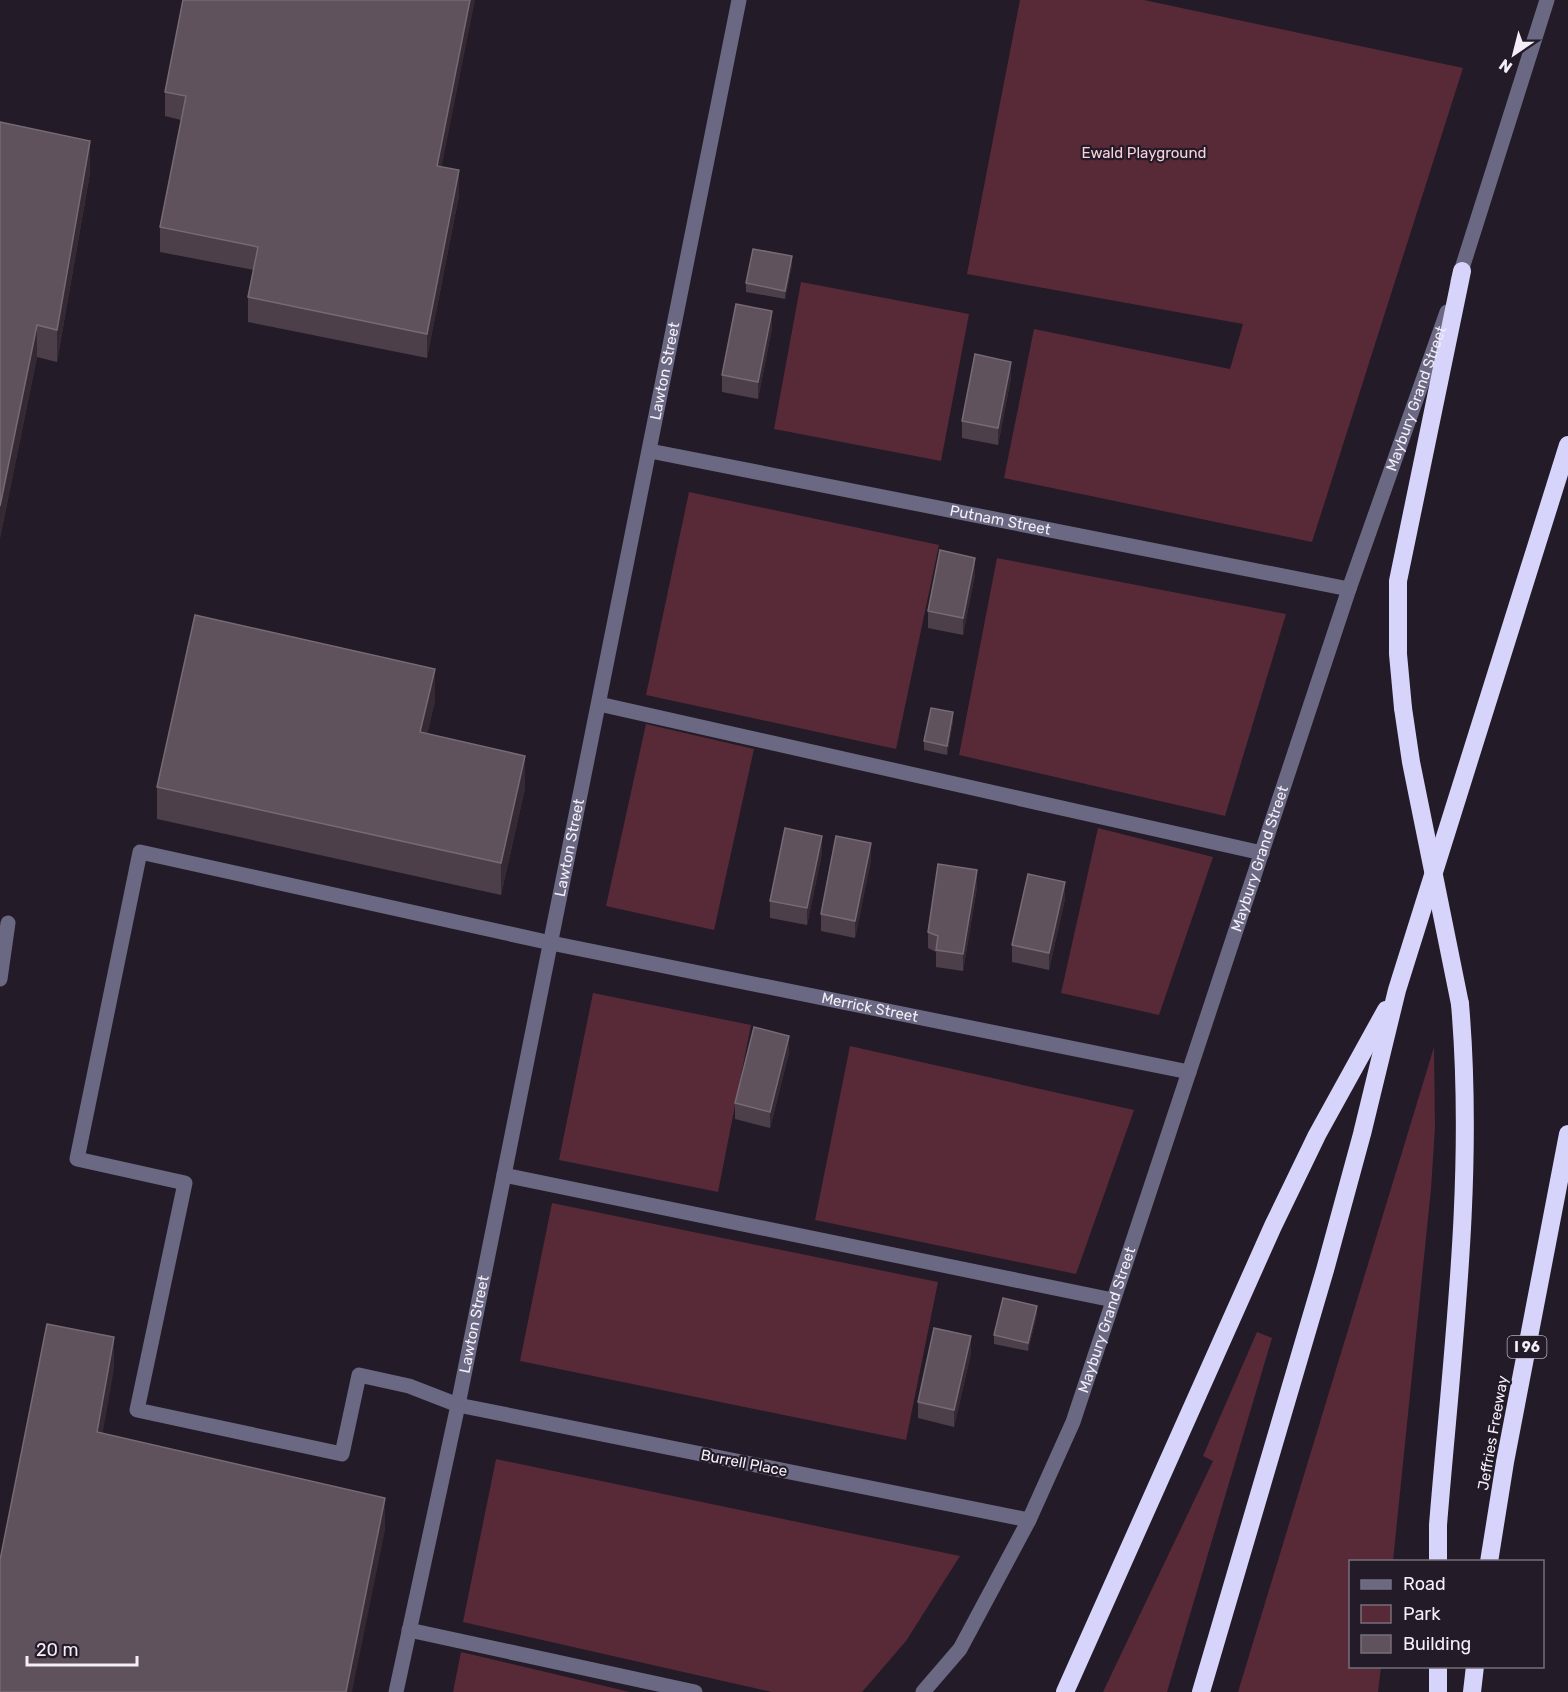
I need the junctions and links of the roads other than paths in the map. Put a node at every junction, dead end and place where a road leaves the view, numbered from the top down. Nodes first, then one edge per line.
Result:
1 (739, 0) edge
2 (1546, 0) edge
3 (1461, 272) junction
4 (1568, 445) edge
5 (651, 451) junction
6 (1349, 589) junction
7 (599, 704) junction
8 (1262, 853) junction
9 (8, 923) dead end
10 (551, 943) junction
11 (0, 979) edge
12 (1396, 990) junction
13 (1189, 1072) junction
14 (1568, 1134) edge
15 (504, 1175) junction
16 (1113, 1300) junction
17 (458, 1405) junction
18 (1029, 1520) junction
19 (1438, 1560) edge
20 (1489, 1560) edge
21 (409, 1630) junction
22 (1438, 1668) edge
23 (1475, 1668) edge
24 (396, 1692) edge
25 (695, 1692) edge
26 (923, 1692) edge
27 (1065, 1692) edge
28 (1202, 1692) edge
29 (1438, 1692) edge
30 (1472, 1692) edge

1 - 5 street, Lawton Street
2 - 3 street, Maybury Grand Street
3 - 6 street, Maybury Grand Street
3 - 19 highway, bridge
4 - 12 highway
5 - 6 street, Putnam Street
5 - 7 street, Lawton Street
6 - 8 street, Maybury Grand Street
7 - 8 street
7 - 10 street, Lawton Street
8 - 13 street, Maybury Grand Street
9 - 11 street
10 - 13 street, Merrick Street
10 - 15 street, Lawton Street
10 - 17 street, Merrick Street
12 - 27 highway
12 - 28 highway
13 - 16 street, Maybury Grand Street
14 - 20 highway, Jeffries Freeway / I 96
15 - 16 street
15 - 17 street, Lawton Street
16 - 18 street, Maybury Grand Street
17 - 18 street, Burrell Place
17 - 21 street, Lawton Street
18 - 26 street, Maybury Grand Street
21 - 24 street, Lawton Street
21 - 25 street
22 - 29 highway
23 - 30 highway

